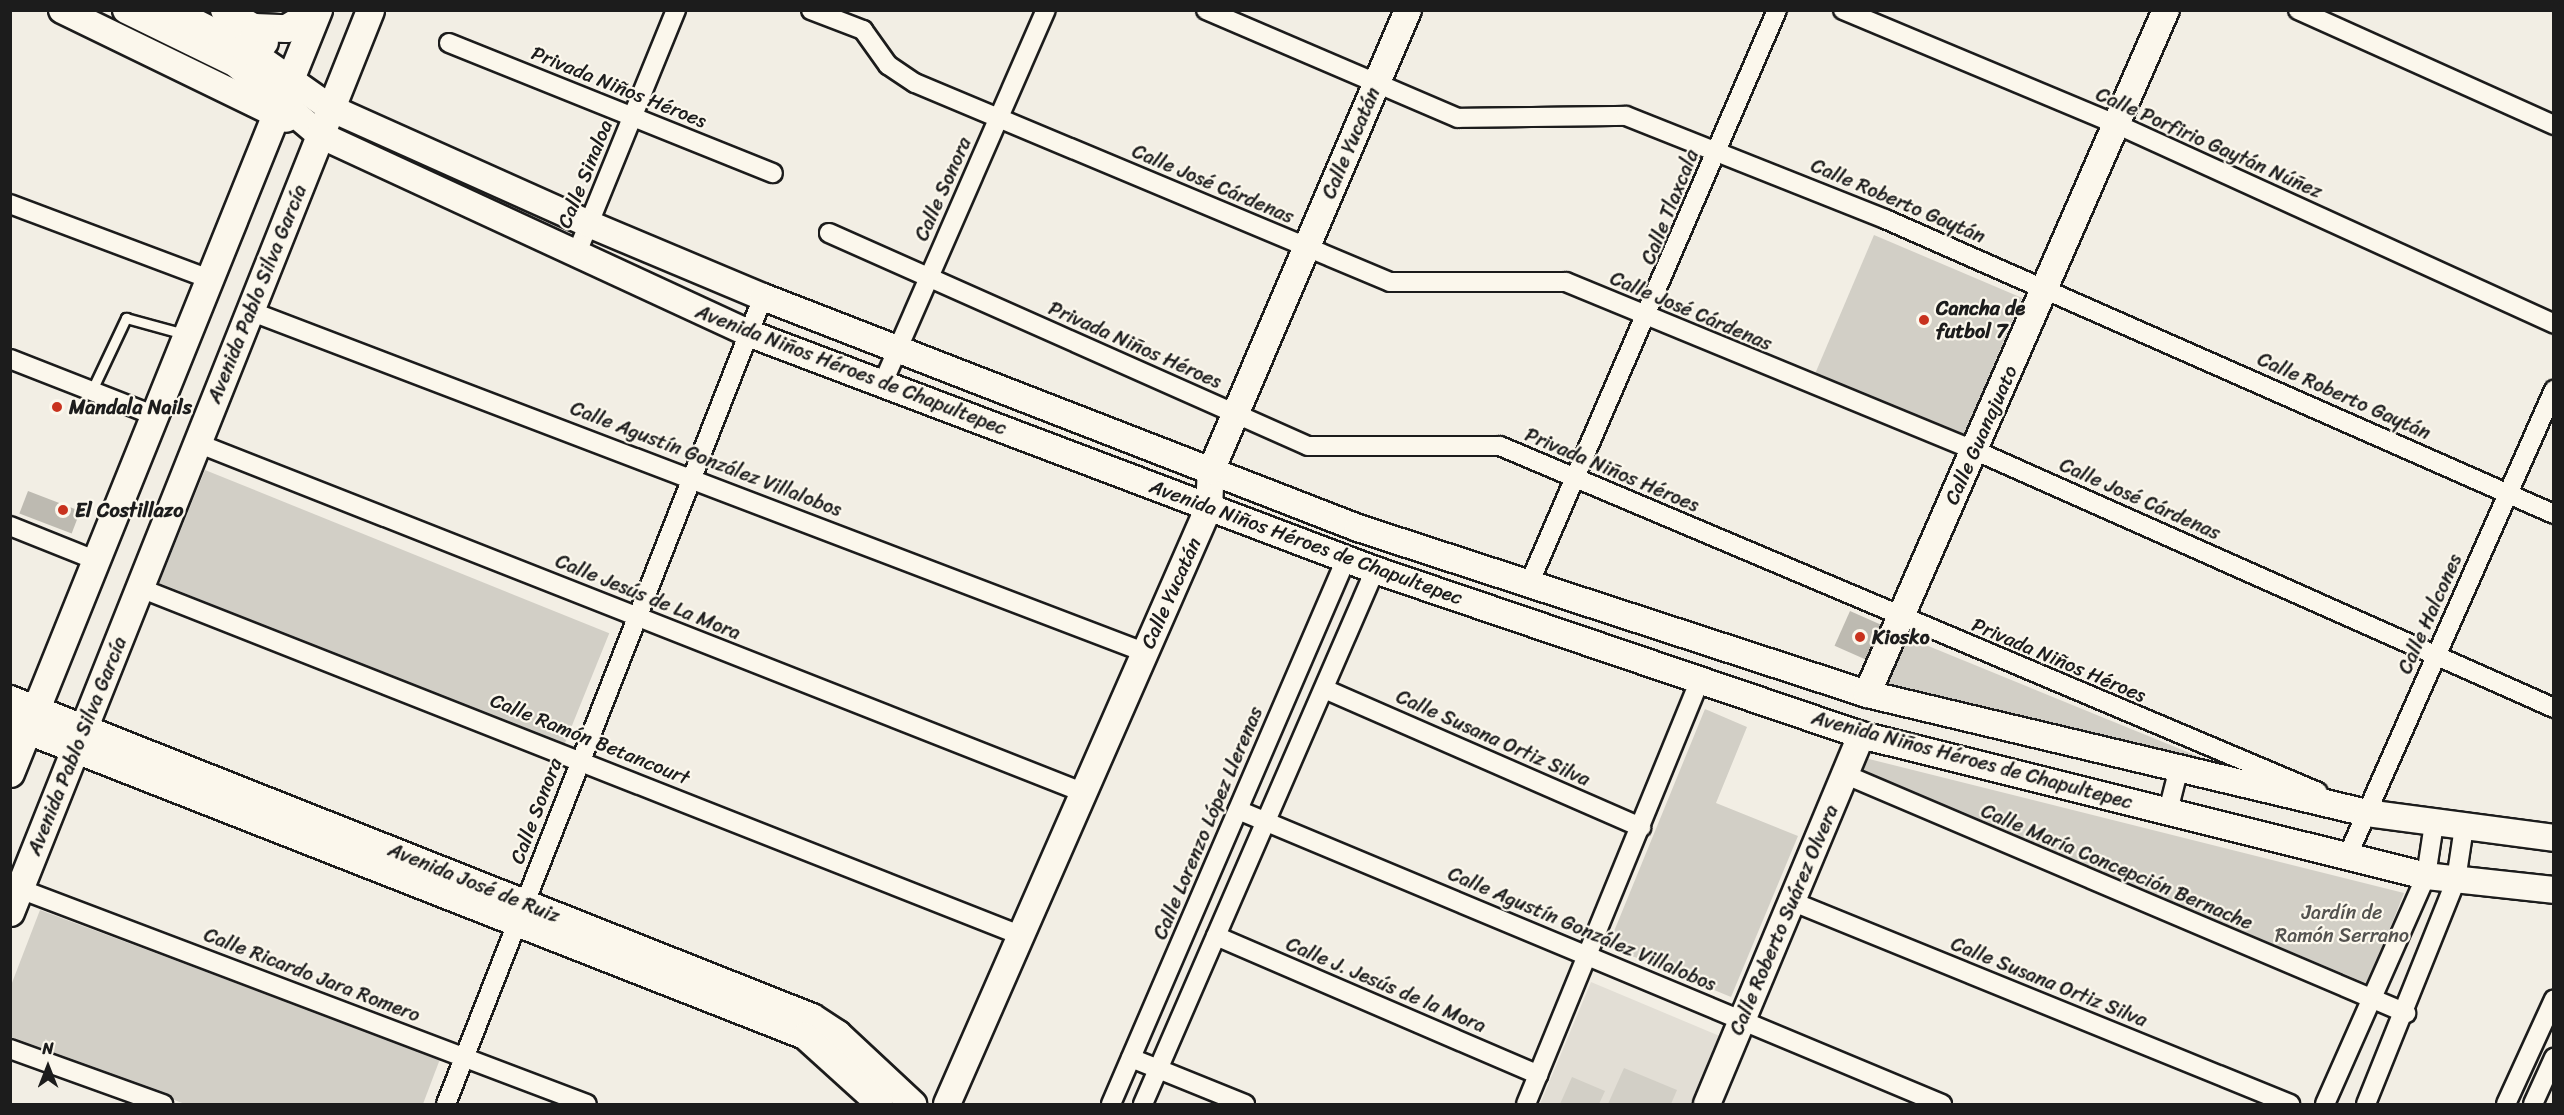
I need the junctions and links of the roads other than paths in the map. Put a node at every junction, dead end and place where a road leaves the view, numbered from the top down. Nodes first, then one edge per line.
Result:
1 (62, 10) edge
2 (126, 10) edge
3 (171, 10) edge
4 (224, 10) edge
5 (317, 10) edge
6 (370, 10) edge
7 (676, 10) edge
8 (811, 10) edge
9 (1046, 10) edge
10 (1206, 10) edge
11 (1408, 10) edge
12 (1777, 10) edge
13 (1843, 10) edge
14 (2166, 10) edge
15 (2298, 10) edge
16 (254, 27) junction
17 (449, 43) dead end
18 (1376, 84) junction
19 (280, 97) junction
20 (330, 108) junction
21 (633, 117) junction
22 (999, 117) junction
23 (2116, 124) junction
24 (2553, 125) edge
25 (320, 135) junction
26 (1717, 152) junction
27 (773, 173) dead end
28 (10, 204) edge
29 (589, 224) junction
30 (829, 233) dead end
31 (1306, 248) junction
32 (576, 255) junction
33 (207, 278) junction
34 (929, 278) junction
35 (2045, 288) junction
36 (763, 297) junction
37 (250, 311) junction
38 (1648, 319) junction
39 (2553, 324) edge
40 (748, 333) junction
41 (185, 334) junction
42 (898, 349) junction
43 (10, 359) edge
44 (882, 385) junction
45 (92, 390) junction
46 (2553, 390) edge
47 (153, 415) junction
48 (1235, 415) junction
49 (197, 443) junction
50 (1974, 450) junction
51 (1211, 471) junction
52 (692, 477) junction
53 (1575, 478) junction
54 (2508, 493) junction
55 (1209, 507) junction
56 (2553, 514) edge
57 (10, 526) edge
58 (1346, 559) junction
59 (95, 560) junction
60 (1375, 570) junction
61 (1529, 584) junction
62 (140, 588) junction
63 (637, 616) junction
64 (1900, 618) junction
65 (1144, 652) junction
66 (2436, 656) junction
67 (1700, 679) junction
68 (1327, 690) junction
69 (1867, 694) junction
70 (10, 699) edge
71 (2553, 708) edge
72 (25, 721) edge
73 (1861, 735) junction
74 (80, 739) junction
75 (581, 758) junction
76 (2178, 768) junction
77 (10, 773) edge
78 (1844, 774) junction
79 (1082, 792) junction
80 (1238, 810) junction
81 (2168, 811) junction
82 (2367, 813) junction
83 (1268, 822) junction
84 (2434, 824) junction
85 (1641, 827) junction
86 (2464, 827) junction
87 (2553, 838) edge
88 (2348, 855) junction
89 (2426, 876) junction
90 (2456, 880) junction
91 (2553, 891) edge
92 (15, 900) edge
93 (1791, 901) junction
94 (521, 913) junction
95 (1022, 936) junction
96 (1216, 936) junction
97 (1586, 956) junction
98 (2553, 999) edge
99 (2371, 1001) junction
100 (2406, 1013) junction
101 (1742, 1020) junction
102 (10, 1048) edge
103 (464, 1057) junction
104 (1131, 1058) junction
105 (2551, 1068) edge
106 (1159, 1069) junction
107 (2522, 1069) junction
108 (1538, 1075) junction
109 (164, 1104) edge
110 (446, 1104) edge
111 (587, 1104) edge
112 (880, 1104) edge
113 (913, 1104) edge
114 (947, 1104) edge
115 (1111, 1104) edge
116 (1143, 1104) edge
117 (1245, 1104) edge
118 (1526, 1104) edge
119 (1707, 1104) edge
120 (1942, 1104) edge
121 (2290, 1104) edge
122 (2325, 1104) edge
123 (2366, 1104) edge
124 (2506, 1104) edge
125 (2533, 1104) edge

1 - 19 main road
2 - 19 main road, Avenida Niños Héroes de Chapultepec
3 - 19 main road, Avenida Niños Héroes de Chapultepec
4 - 16 main road
5 - 16 main road
5 - 19 main road
6 - 20 main road, Avenida Pablo Silva García
7 - 21 street, Calle Sinaloa
8 - 22 street, Calle José Cárdenas
9 - 22 street, Calle Sonora
10 - 18 street, Calle Roberto Gaytán
11 - 18 main road, Calle Yucatán
12 - 26 street, Calle Tlaxcala
13 - 23 street, Calle Porfirio Gaytán Núñez
14 - 23 main road, Calle Guanajuato
15 - 24 street
16 - 19 main road
17 - 21 street, Privada Niños Héroes
18 - 26 street, Calle Roberto Gaytán
18 - 31 main road, Calle Yucatán
19 - 20 main road, Avenida Niños Héroes de Chapultepec
19 - 25 main road, Avenida Niños Héroes de Chapultepec
19 - 33 main road
20 - 25 main road, Avenida Pablo Silva García
20 - 29 main road, Avenida Niños Héroes de Chapultepec
21 - 27 street, Privada Niños Héroes
21 - 29 street, Calle Sinaloa
22 - 31 street, Calle José Cárdenas
22 - 34 street, Calle Sonora
23 - 35 main road, Calle Guanajuato
23 - 39 street, Calle Porfirio Gaytán Núñez
25 - 32 main road, Avenida Niños Héroes de Chapultepec
25 - 37 main road, Avenida Pablo Silva García
26 - 35 street, Calle Roberto Gaytán
26 - 38 street, Calle Tlaxcala
28 - 33 street
29 - 32 street, Calle Sinaloa
29 - 36 main road, Avenida Niños Héroes de Chapultepec
30 - 34 street, Privada Niños Héroes
31 - 38 street, Calle José Cárdenas
31 - 48 main road, Calle Yucatán
32 - 40 main road, Avenida Niños Héroes de Chapultepec
33 - 41 main road
34 - 42 street, Calle Sonora
34 - 48 street, Privada Niños Héroes
35 - 50 main road, Calle Guanajuato
35 - 54 street, Calle Roberto Gaytán
36 - 40 street, Calle Sonora
36 - 42 main road, Avenida Niños Héroes de Chapultepec
37 - 49 main road, Avenida Pablo Silva García
37 - 52 street, Calle Agustín González Villalobos
38 - 50 street, Calle José Cárdenas
38 - 53 street, Calle Tlaxcala
40 - 44 main road, Avenida Niños Héroes de Chapultepec
40 - 52 street, Calle Sonora
41 - 45 lane
41 - 47 main road
42 - 44 street, Calle Sonora
42 - 51 main road, Avenida Niños Héroes de Chapultepec
43 - 45 street
44 - 55 main road, Avenida Niños Héroes de Chapultepec
45 - 47 street
46 - 54 street, Calle Halcones
47 - 59 main road
48 - 51 main road, Calle Yucatán
48 - 53 street, Privada Niños Héroes
49 - 62 main road, Avenida Pablo Silva García
49 - 63 street, Calle Jesús de La Mora
50 - 64 main road, Calle Guanajuato
50 - 66 street, Calle José Cárdenas
51 - 55 main road, Calle Yucatán
51 - 61 main road, Avenida Niños Héroes de Chapultepec
52 - 63 street, Calle Sonora
52 - 65 street, Calle Agustín González Villalobos
53 - 61 street, Calle Tlaxcala
53 - 64 street, Privada Niños Héroes
54 - 56 street, Calle Roberto Gaytán
54 - 66 street, Calle Halcones
55 - 58 main road, Avenida Niños Héroes de Chapultepec
55 - 65 main road, Calle Yucatán
57 - 59 street
58 - 60 main road, Avenida Niños Héroes de Chapultepec
58 - 80 street, Calle Lorenzo López Llerenas
59 - 72 main road
60 - 67 main road, Avenida Niños Héroes de Chapultepec
60 - 68 street
61 - 69 main road, Avenida Niños Héroes de Chapultepec
62 - 74 main road, Avenida Pablo Silva García
62 - 75 street, Calle Ramón Betancourt
63 - 75 street, Calle Sonora
63 - 79 street, Calle Jesús de La Mora
64 - 69 main road, Calle Guanajuato
64 - 82 street, Privada Niños Héroes
65 - 79 main road, Calle Yucatán
66 - 71 street, Calle José Cárdenas
66 - 82 street, Calle Halcones
67 - 73 main road, Avenida Niños Héroes de Chapultepec
67 - 85 street
68 - 83 street
68 - 85 street, Calle Susana Ortiz Silva
69 - 76 main road, Avenida Niños Héroes de Chapultepec
70 - 72 main road, Avenida José de Ruiz
72 - 74 main road, Avenida José de Ruiz
72 - 77 main road
73 - 78 main road, Calle Roberto Suárez Olvera
73 - 81 main road, Avenida Niños Héroes de Chapultepec
74 - 92 main road, Avenida Pablo Silva García
74 - 94 main road, Avenida José de Ruiz
75 - 94 street, Calle Sonora
75 - 95 street, Calle Ramón Betancourt
76 - 81 street
76 - 82 main road, Avenida Niños Héroes de Chapultepec
78 - 93 main road, Calle Roberto Suárez Olvera
78 - 99 street, Calle María Concepción Bernache
79 - 95 main road, Calle Yucatán
80 - 83 street, Calle Agustín González Villalobos
80 - 104 street, Calle Lorenzo López Llerenas
81 - 88 main road, Avenida Niños Héroes de Chapultepec
82 - 84 main road, Avenida Niños Héroes de Chapultepec
82 - 88 street, Calle Halcones
83 - 96 street
83 - 97 street, Calle Agustín González Villalobos
84 - 86 main road, Avenida Niños Héroes de Chapultepec
84 - 89 street
85 - 97 street
86 - 87 main road, Avenida Niños Héroes de Chapultepec
86 - 90 street
88 - 89 main road, Avenida Niños Héroes de Chapultepec
89 - 90 main road, Avenida Niños Héroes de Chapultepec
89 - 99 street
90 - 91 main road, Avenida Niños Héroes de Chapultepec
90 - 100 street
92 - 103 street, Calle Ricardo Jara Romero
93 - 101 main road, Calle Roberto Suárez Olvera
93 - 121 street, Calle Susana Ortiz Silva
94 - 103 street, Calle Sonora
94 - 112 main road, Avenida José de Ruiz
94 - 113 main road, Avenida José de Ruiz
95 - 114 main road, Calle Yucatán
96 - 106 street
96 - 108 street, Calle J. Jesús de la Mora
97 - 101 street, Calle Agustín González Villalobos
97 - 108 street
98 - 107 street
99 - 100 street, Calle María Concepción Bernache
99 - 122 street
100 - 123 street
101 - 119 main road, Calle Roberto Suárez Olvera
101 - 120 street, Calle Agustín González Villalobos
102 - 109 street
103 - 110 street, Calle Sonora
103 - 111 street, Calle Ricardo Jara Romero
104 - 106 street
104 - 115 street, Calle Lorenzo López Llerenas
105 - 107 street
105 - 125 street
106 - 116 street
106 - 117 street
107 - 124 street
108 - 118 street

